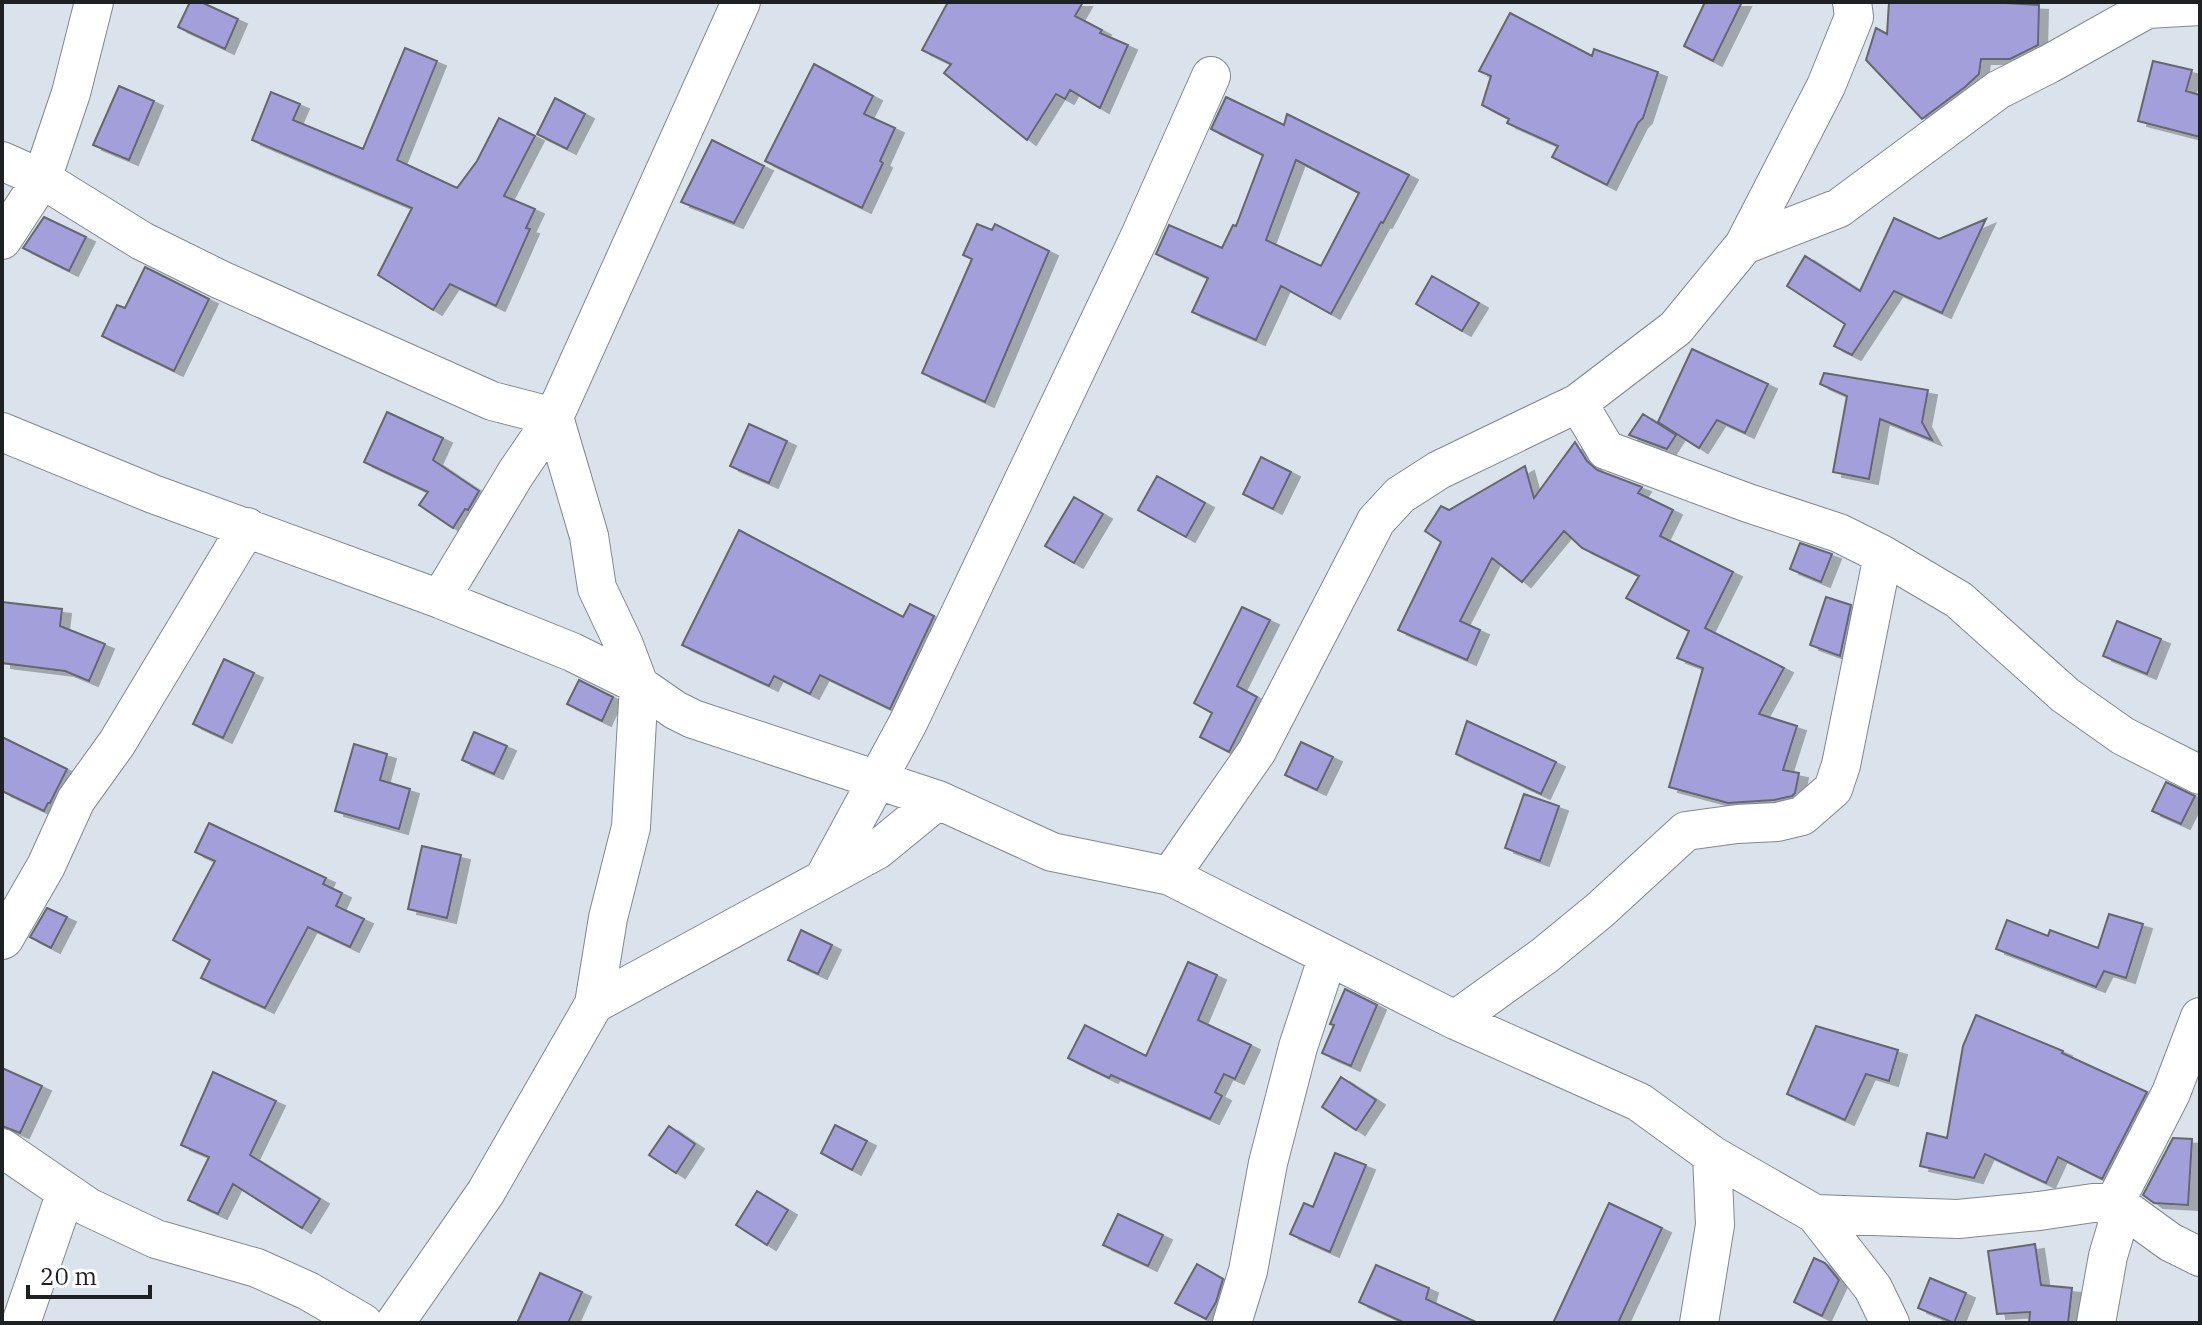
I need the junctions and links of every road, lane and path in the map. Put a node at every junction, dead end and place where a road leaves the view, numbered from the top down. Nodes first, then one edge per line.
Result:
1 (94, 2) edge
2 (741, 2) edge
3 (1852, 2) edge
4 (2133, 6) edge
5 (2200, 6) edge
6 (1211, 76) dead end
7 (2, 161) edge
8 (42, 179) junction
9 (2, 240) edge
10 (1744, 245) junction
11 (1578, 403) junction
12 (554, 417) junction
13 (2, 432) edge
14 (247, 527) junction
15 (1883, 555) junction
16 (440, 599) junction
17 (639, 685) junction
18 (2200, 775) edge
19 (877, 780) junction
20 (938, 800) junction
21 (1170, 876) junction
22 (824, 878) junction
23 (2, 940) edge
24 (1328, 956) junction
25 (594, 1004) junction
26 (2200, 1017) edge
27 (1455, 1020) junction
28 (2, 1148) edge
29 (1712, 1155) junction
30 (66, 1192) junction
31 (2115, 1202) junction
32 (1815, 1214) junction
33 (2200, 1257) edge
34 (21, 1323) edge
35 (363, 1323) edge
36 (395, 1323) edge
37 (1232, 1323) edge
38 (1699, 1323) edge
39 (1890, 1323) edge
40 (2096, 1323) edge

1 - 8 street
2 - 12 street
3 - 10 street
4 - 5 street
4 - 10 street
6 - 19 street
7 - 8 street
8 - 9 street
8 - 12 street
10 - 11 street
11 - 15 street
11 - 21 street
12 - 16 street
12 - 17 street
13 - 14 street
14 - 16 street
14 - 23 street
15 - 18 street
15 - 27 street
16 - 17 street
17 - 19 street
17 - 25 street
19 - 20 street
19 - 22 street
20 - 21 street
20 - 22 street
21 - 24 street
22 - 25 street
24 - 27 street
24 - 37 street
25 - 36 street
26 - 31 street
27 - 29 street
28 - 30 street
29 - 32 street
29 - 38 street
30 - 34 street
30 - 35 street
31 - 32 street
31 - 33 street
31 - 40 street
32 - 39 street

